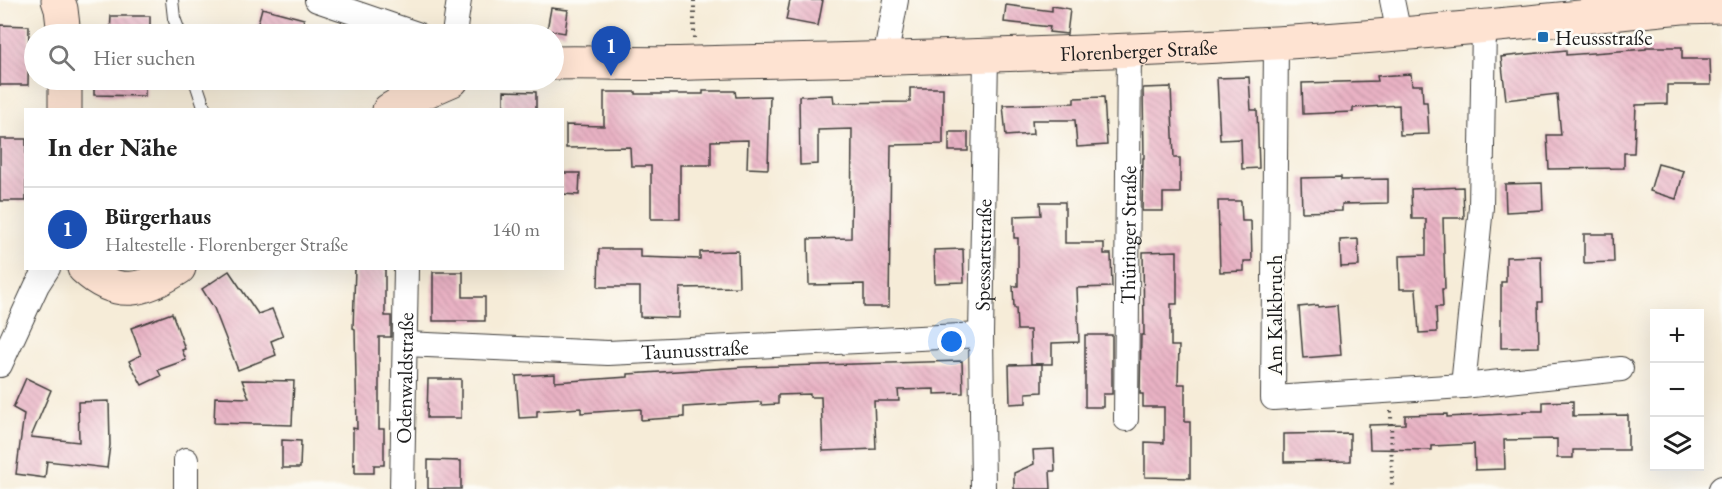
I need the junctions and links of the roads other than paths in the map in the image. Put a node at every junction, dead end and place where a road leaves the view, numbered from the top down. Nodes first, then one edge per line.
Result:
1 (58, 0) edge
2 (172, 0) edge
3 (317, 0) edge
4 (459, 0) edge
5 (896, 0) edge
6 (1392, 0) edge
7 (1722, 6) edge
8 (63, 24) edge
9 (176, 24) edge
10 (388, 24) edge
11 (455, 24) edge
12 (1484, 26) junction
13 (1400, 34) junction
14 (1276, 43) junction
15 (1129, 50) junction
16 (986, 56) junction
17 (885, 59) junction
18 (564, 63) edge
19 (65, 90) edge
20 (199, 90) edge
21 (432, 90) edge
22 (401, 106) edge
23 (65, 108) edge
24 (205, 108) edge
25 (47, 270) edge
26 (86, 270) edge
27 (176, 270) edge
28 (406, 270) edge
29 (981, 335) junction
30 (405, 344) junction
31 (0, 364) edge
32 (1621, 369) dead end
33 (1463, 386) junction
34 (1126, 419) dead end
35 (186, 460) dead end
36 (186, 489) edge
37 (402, 489) edge
38 (983, 489) edge

1 - 8 street
2 - 9 lane
3 - 10 street
4 - 11 street
5 - 17 street
6 - 13 street
7 - 12 street, Florenberger Straße
12 - 13 street, Florenberger Straße
12 - 33 street
13 - 14 street, Florenberger Straße
14 - 15 street, Florenberger Straße
14 - 33 street, Am Kalkbruch
15 - 16 street, Florenberger Straße
15 - 34 street, Thüringer Straße
16 - 17 street, Florenberger Straße
16 - 29 street, Spessartstraße
17 - 18 street, Florenberger Straße
19 - 23 street
20 - 24 lane
21 - 22 street
25 - 31 street
26 - 27 street
28 - 30 street, Odenwaldstraße
29 - 30 street, Taunusstraße
29 - 38 street, Spessartstraße
30 - 37 street, Odenwaldstraße
32 - 33 street, Am Kalkbruch
35 - 36 street

